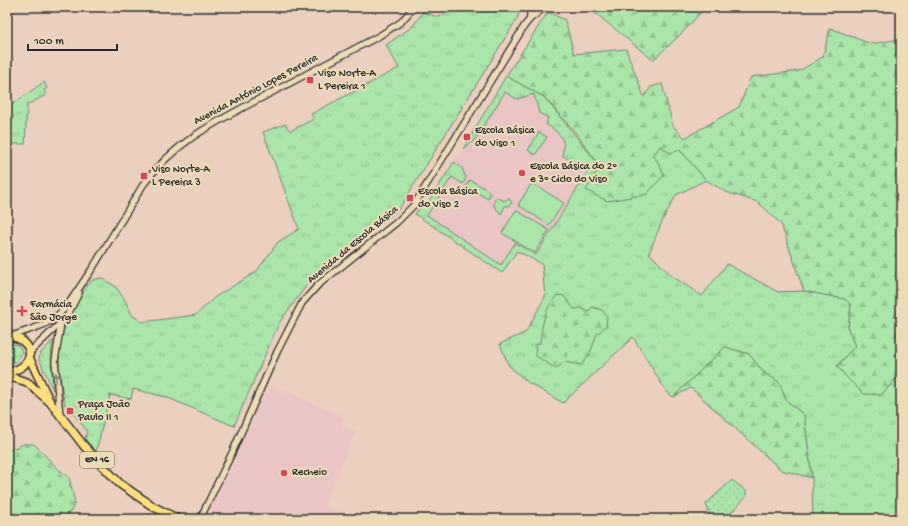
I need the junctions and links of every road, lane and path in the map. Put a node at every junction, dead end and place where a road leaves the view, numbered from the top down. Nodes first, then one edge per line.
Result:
1 (414, 7) edge
2 (530, 7) edge
3 (545, 7) edge
4 (530, 19) junction
5 (88, 274) junction
6 (61, 323) junction
7 (10, 336) edge
8 (29, 355) junction
9 (7, 374) edge
10 (50, 402) junction
11 (60, 416) junction
12 (178, 519) edge
13 (200, 519) edge

1 - 5 street, Avenida António Lopes Pereira
2 - 4 street
3 - 4 street, Avenida da Escola Básica
4 - 13 street, Avenida da Escola Básica
5 - 6 street, Avenida António Lopes Pereira
5 - 7 street, Avenida António Lopes Pereira
6 - 8 street, Avenida António Lopes Pereira
11 -> 6 street
7 - 8 main road, EN 16
8 - 9 main road, EN 16
8 - 10 main road, EN 16
9 - 10 main road, EN 16
10 - 11 main road, EN 16
11 - 12 main road, EN 16

